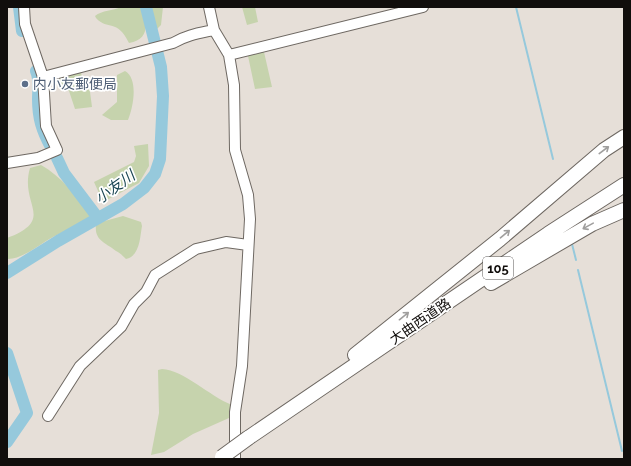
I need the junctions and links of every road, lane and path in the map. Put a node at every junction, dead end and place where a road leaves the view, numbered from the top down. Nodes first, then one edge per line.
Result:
1 (24, 7) edge
2 (209, 7) edge
3 (423, 7) edge
4 (214, 30) junction
5 (229, 55) junction
6 (43, 77) junction
7 (624, 137) edge
8 (7, 163) edge
9 (624, 185) edge
10 (624, 210) edge
11 (248, 245) junction
12 (373, 353) junction
13 (48, 416) dead end
14 (275, 420) junction
15 (225, 458) edge

1 - 6 street
2 - 4 street
3 - 5 street
4 - 5 street
4 - 6 street
5 - 11 street
6 - 8 street
14 -> 7 highway
9 - 12 highway, 大曲西道路 / 105
10 -> 12 highway
11 - 13 street
11 - 15 street
12 - 14 highway, 大曲西道路 / 105
14 - 15 highway, 大曲西道路 / 105, bridge

